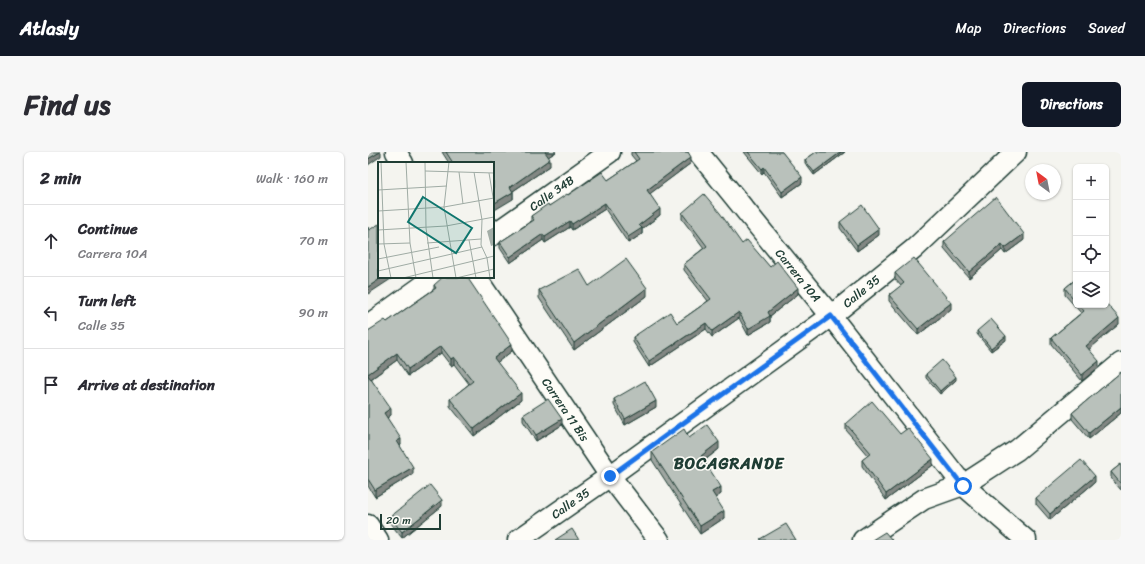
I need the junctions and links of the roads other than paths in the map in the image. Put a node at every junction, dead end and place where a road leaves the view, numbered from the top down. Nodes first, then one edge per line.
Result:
1 (396, 152) edge
2 (610, 152) edge
3 (698, 152) edge
4 (1016, 152) edge
5 (402, 162) edge
6 (494, 234) edge
7 (434, 278) edge
8 (477, 278) edge
9 (831, 316) junction
10 (368, 325) edge
11 (1121, 363) edge
12 (610, 476) junction
13 (963, 486) junction
14 (368, 525) edge
15 (378, 540) edge
16 (518, 540) edge
17 (659, 540) edge
18 (863, 540) edge
19 (1026, 540) edge

1 - 5 street
2 - 6 street, Calle 34B
3 - 9 street, Carrera 10A
4 - 9 street, Calle 35
7 - 10 street
8 - 12 street, Carrera 11 Bis
9 - 12 street, Calle 35
9 - 13 street, Carrera 10A
11 - 13 street
12 - 16 street, Calle 35
12 - 17 street, Carrera 11 Bis
13 - 18 street
13 - 19 street, Carrera 10A
14 - 15 street

